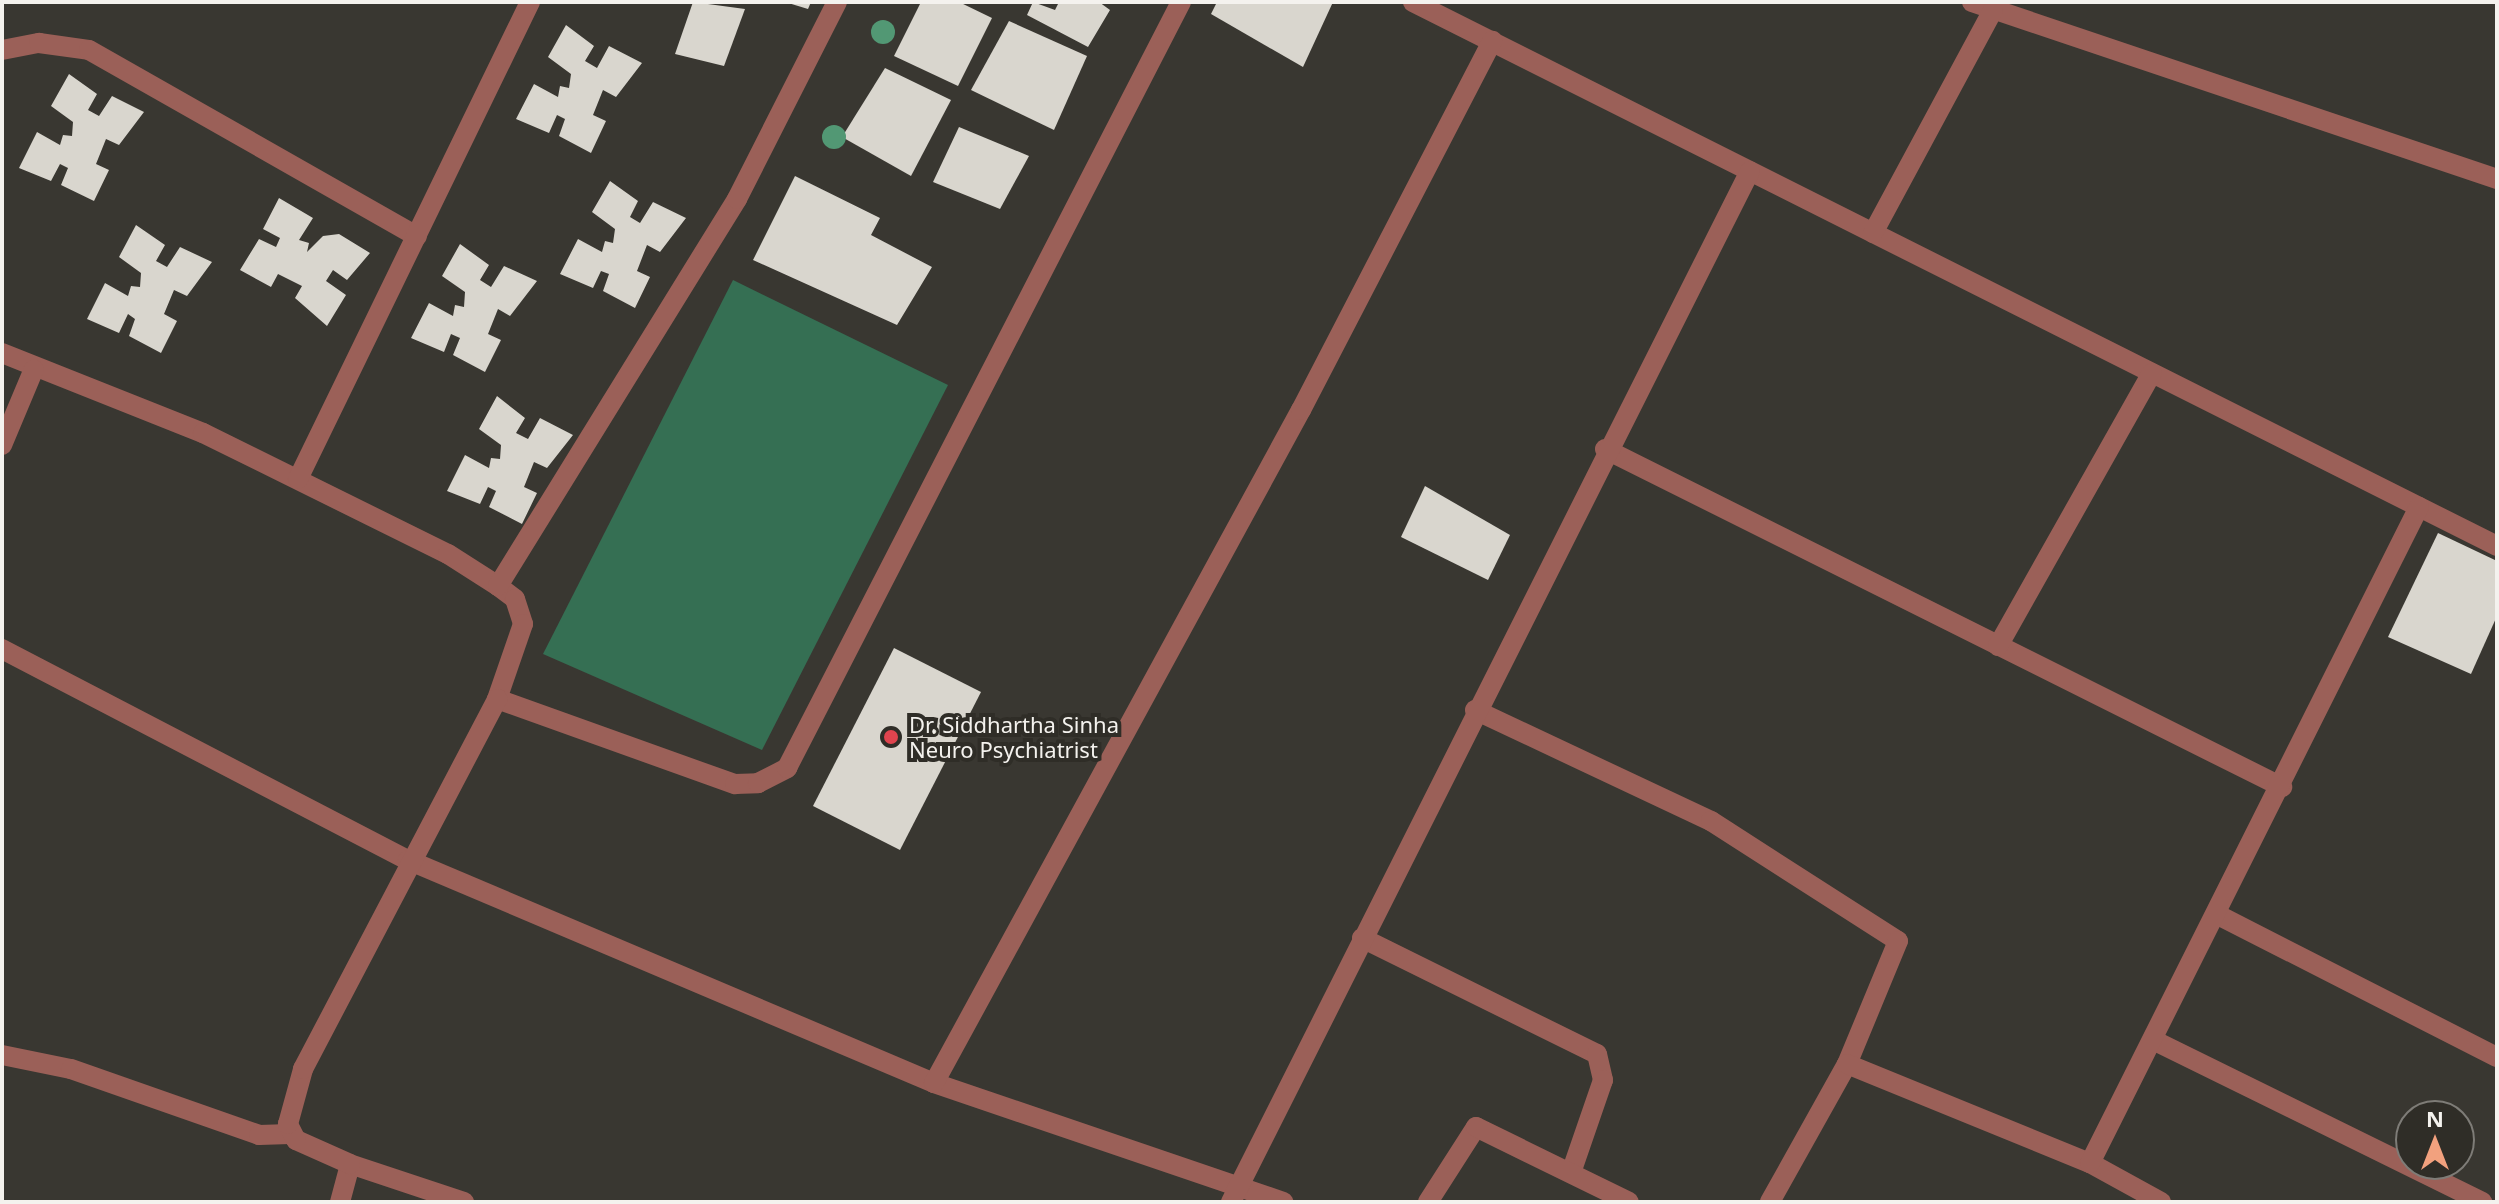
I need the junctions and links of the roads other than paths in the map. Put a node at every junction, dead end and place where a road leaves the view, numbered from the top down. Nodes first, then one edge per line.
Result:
1 (530, 2) edge
2 (837, 2) edge
3 (1181, 2) edge
4 (1413, 2) edge
5 (1972, 2) edge
6 (1993, 10) junction
7 (1492, 41) junction
8 (2, 50) edge
9 (1750, 171) junction
10 (2497, 179) edge
11 (1873, 233) junction
12 (417, 236) junction
13 (2, 353) edge
14 (34, 369) junction
15 (2152, 373) junction
16 (2, 445) edge
17 (1605, 449) junction
18 (298, 479) junction
19 (2419, 507) junction
20 (2497, 546) edge
21 (498, 586) junction
22 (1998, 646) junction
23 (2, 649) edge
24 (497, 699) junction
25 (1475, 710) junction
26 (2282, 787) junction
27 (408, 860) junction
28 (2218, 915) junction
29 (1362, 938) junction
30 (2153, 1040) junction
31 (2, 1055) edge
32 (2497, 1057) edge
33 (1847, 1064) junction
34 (934, 1083) junction
35 (290, 1134) junction
36 (2090, 1163) junction
37 (350, 1164) junction
38 (1572, 1170) junction
39 (1241, 1183) junction
40 (340, 1202) edge
41 (464, 1202) edge
42 (1231, 1202) edge
43 (1283, 1202) edge
44 (1428, 1202) edge
45 (1629, 1202) edge
46 (1770, 1202) edge
47 (2161, 1202) edge
48 (2482, 1202) edge

1 - 12 street
2 - 21 street
3 - 24 street
4 - 7 street
5 - 6 street
6 - 10 street
6 - 11 street
7 - 9 street
7 - 34 street
8 - 12 street
9 - 11 street
9 - 17 street
11 - 15 street
12 - 18 street
13 - 14 street
14 - 16 street
14 - 18 street
15 - 19 street
15 - 22 street
17 - 22 street
17 - 25 street
18 - 21 street
19 - 20 street
19 - 26 street
21 - 24 street
22 - 26 street
23 - 27 street
24 - 27 street
25 - 29 street
25 - 33 street
26 - 28 street
27 - 34 street
27 - 35 street
28 - 30 street
28 - 32 street
29 - 38 street
29 - 39 street
30 - 36 street
30 - 48 street
31 - 35 street
33 - 36 street
33 - 46 street
34 - 39 street
35 - 37 street
36 - 47 street
37 - 40 street
37 - 41 street
38 - 44 street
38 - 45 street
39 - 42 street
39 - 43 street

